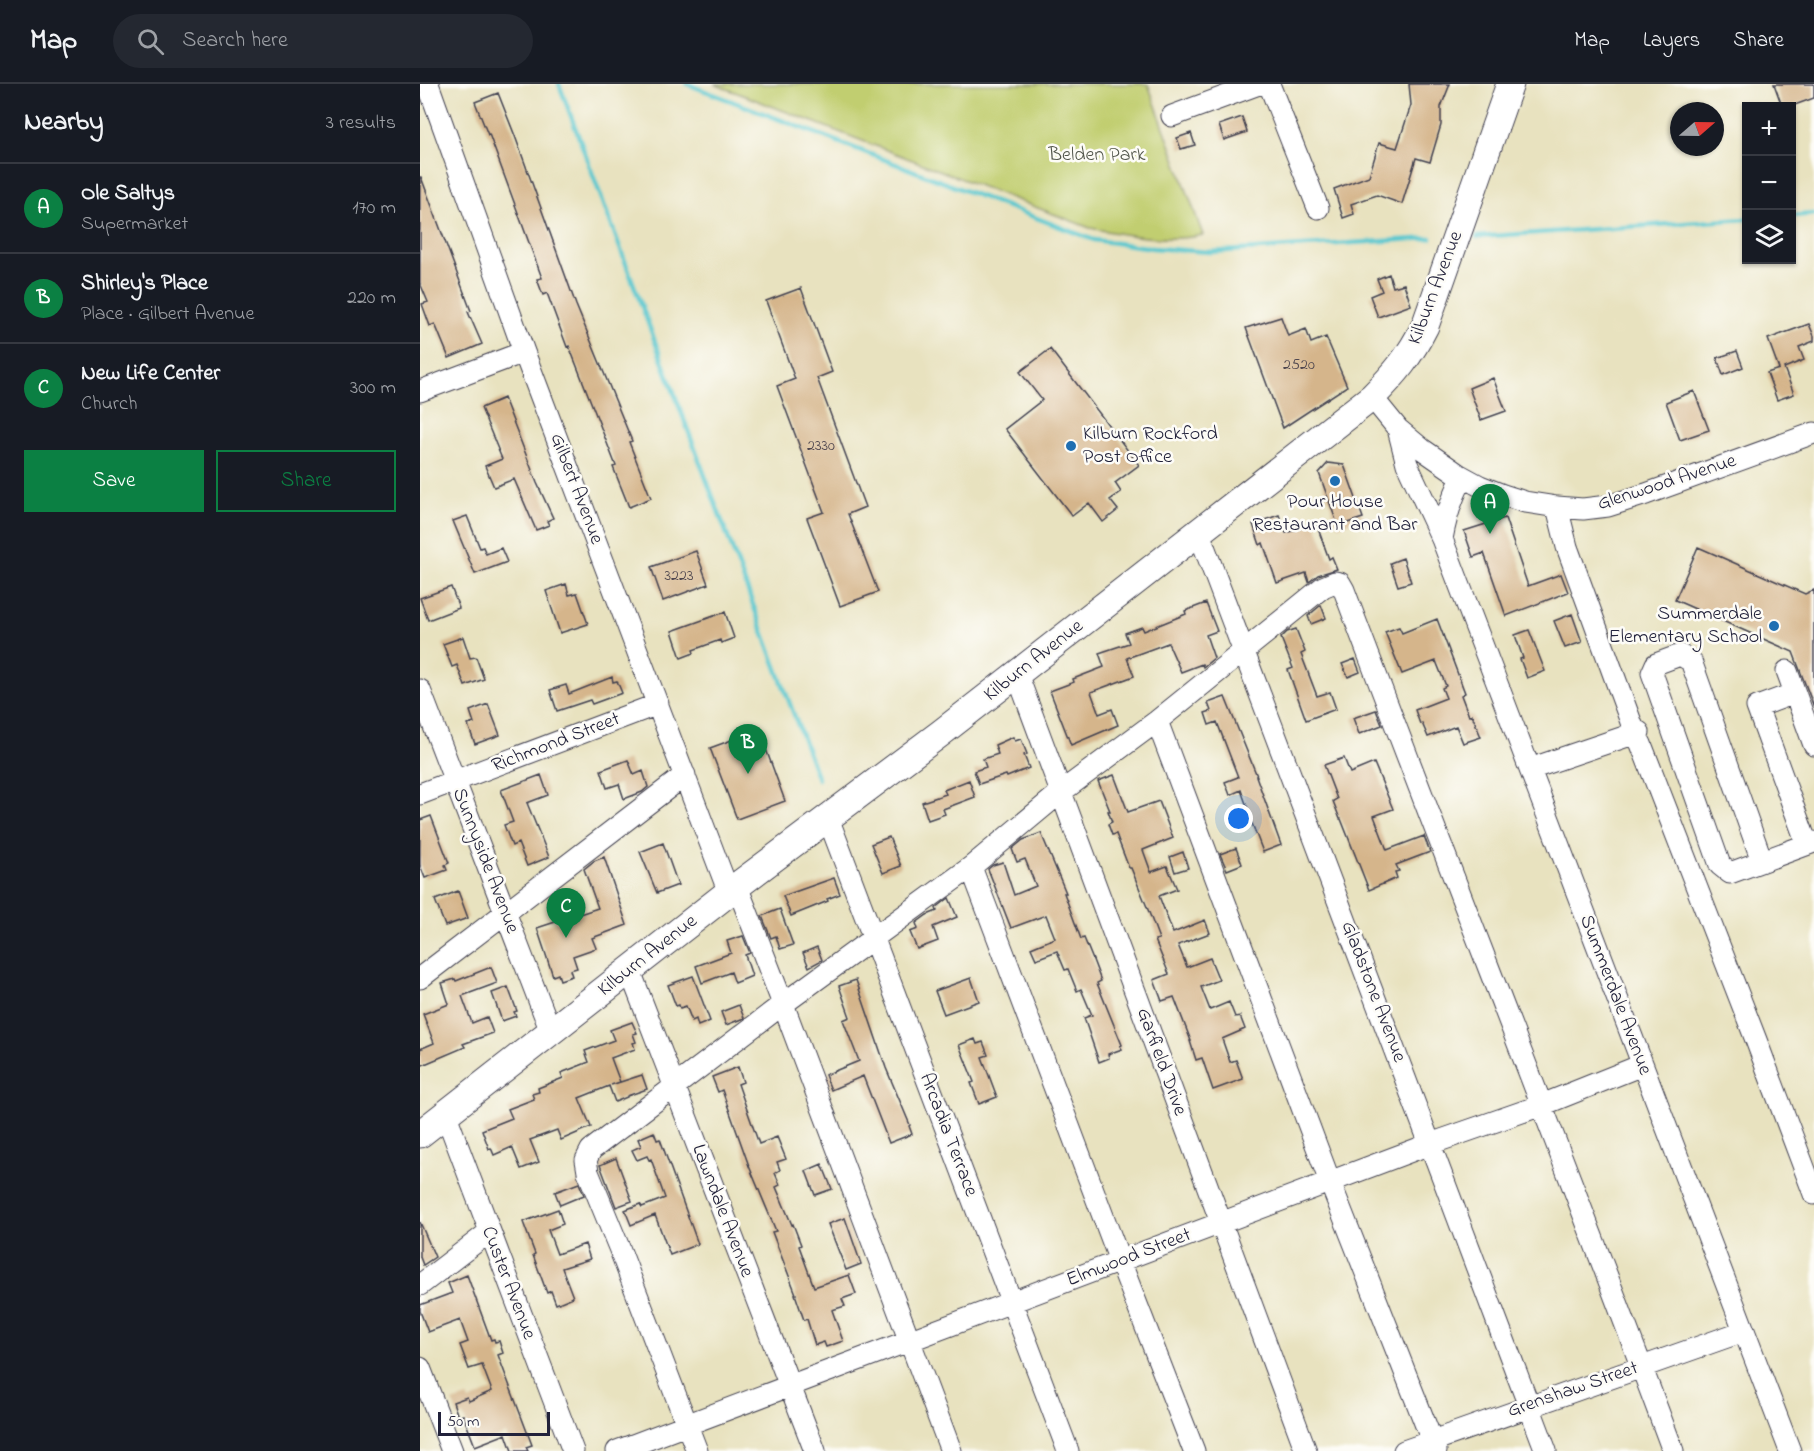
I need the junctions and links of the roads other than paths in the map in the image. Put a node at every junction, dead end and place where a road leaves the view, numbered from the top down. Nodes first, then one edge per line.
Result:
1 (428, 84) edge
2 (1259, 84) edge
3 (1269, 84) edge
4 (1510, 84) edge
5 (1172, 116) dead end
6 (1318, 208) dead end
7 (524, 352) junction
8 (420, 391) edge
9 (1372, 397) junction
10 (1398, 429) junction
11 (1814, 432) edge
12 (1463, 477) junction
13 (1557, 507) junction
14 (1199, 533) junction
15 (1442, 539) junction
16 (1244, 652) junction
17 (1786, 671) dead end
18 (1017, 674) junction
19 (420, 690) edge
20 (1795, 693) junction
21 (658, 704) junction
22 (1157, 721) junction
23 (1666, 722) junction
24 (1637, 732) junction
25 (1814, 745) edge
26 (1530, 769) junction
27 (685, 775) junction
28 (455, 781) junction
29 (1061, 792) junction
30 (420, 794) edge
31 (828, 818) junction
32 (1811, 843) edge
33 (1762, 861) junction
34 (971, 867) junction
35 (733, 890) junction
36 (505, 913) junction
37 (874, 938) junction
38 (630, 970) junction
39 (420, 978) edge
40 (783, 1004) junction
41 (551, 1032) junction
42 (1642, 1065) junction
43 (675, 1087) junction
44 (1542, 1105) junction
45 (446, 1115) junction
46 (420, 1134) edge
47 (1430, 1144) junction
48 (1330, 1182) junction
49 (1814, 1194) edge
50 (1221, 1222) junction
51 (489, 1232) junction
52 (1120, 1261) junction
53 (420, 1285) edge
54 (1011, 1303) junction
55 (1744, 1331) junction
56 (909, 1341) junction
57 (1641, 1367) junction
58 (420, 1368) edge
59 (790, 1386) junction
60 (1529, 1406) junction
61 (686, 1426) junction
62 (1435, 1446) edge
63 (452, 1451) edge
64 (573, 1451) edge
65 (617, 1451) edge
66 (697, 1451) edge
67 (815, 1451) edge
68 (951, 1451) edge
69 (1068, 1451) edge
70 (1194, 1451) edge
71 (1306, 1451) edge
72 (1404, 1451) edge
73 (1546, 1451) edge
74 (1673, 1451) edge
75 (1790, 1451) edge

1 - 7 street, Gilbert Avenue
2 - 5 street
3 - 6 street
4 - 9 main road, Kilburn Avenue
7 - 8 street
7 - 21 street, Gilbert Avenue
9 - 10 street, Glenwood Avenue
9 - 14 main road, Kilburn Avenue
10 - 12 street, Glenwood Avenue
10 - 15 street, Summerdale Avenue
11 - 13 street, Glenwood Avenue
12 - 13 street, Glenwood Avenue
12 - 15 street
13 - 24 street
14 - 16 street, Gladstone Avenue
14 - 18 main road, Kilburn Avenue
15 - 26 street, Summerdale Avenue
16 - 22 street
16 - 44 street
16 - 47 street, Gladstone Avenue
17 - 20 street
18 - 29 street, Garfield Drive
18 - 31 main road, Kilburn Avenue
19 - 28 street, Sunnyside Avenue
20 - 25 street
20 - 32 street
21 - 27 street, Gilbert Avenue
21 - 28 street, Richmond Street
22 - 29 street
22 - 48 street
23 - 24 street
23 - 33 street
23 - 33 street
24 - 26 street
24 - 49 street
26 - 42 street, Summerdale Avenue
27 - 35 street, Gilbert Avenue
27 - 36 street
28 - 30 street, Richmond Street
28 - 36 street, Sunnyside Avenue
29 - 34 street
29 - 50 street, Garfield Drive
31 - 35 main road, Kilburn Avenue
31 - 37 street, Arcadia Terrace
32 - 33 street
34 - 37 street
34 - 52 street
35 - 38 main road, Kilburn Avenue
35 - 40 street, Gilbert Avenue
36 - 39 street
36 - 41 street, Sunnyside Avenue
37 - 40 street
37 - 54 street, Arcadia Terrace
38 - 41 main road, Kilburn Avenue
38 - 43 street, Lawndale Avenue
40 - 43 street
40 - 56 street, Gilbert Avenue
41 - 45 main road, Kilburn Avenue
42 - 44 street, Elmwood Street
42 - 55 street, Summerdale Avenue
43 - 59 street, Lawndale Avenue
43 - 61 street
44 - 47 street, Elmwood Street
44 - 57 street
45 - 46 main road, Kilburn Avenue
45 - 51 street, Custer Avenue
47 - 48 street, Elmwood Street
47 - 60 street, Gladstone Avenue
48 - 50 street, Elmwood Street
48 - 62 street
50 - 52 street, Elmwood Street
50 - 71 street, Garfield Drive
51 - 53 street
51 - 64 street, Custer Avenue
52 - 54 street, Elmwood Street
52 - 70 street
54 - 56 street, Elmwood Street
54 - 69 street, Arcadia Terrace
55 - 57 street, Grenshaw Street
55 - 75 street, Summerdale Avenue
56 - 59 street, Elmwood Street
56 - 68 street, Gilbert Avenue
57 - 60 street, Grenshaw Street
57 - 74 street
58 - 63 street
59 - 61 street, Elmwood Street
59 - 67 street, Lawndale Avenue
60 - 62 street, Grenshaw Street
60 - 73 street, Gladstone Avenue
61 - 65 street, Elmwood Street
61 - 66 street
62 - 72 street, Grenshaw Street

